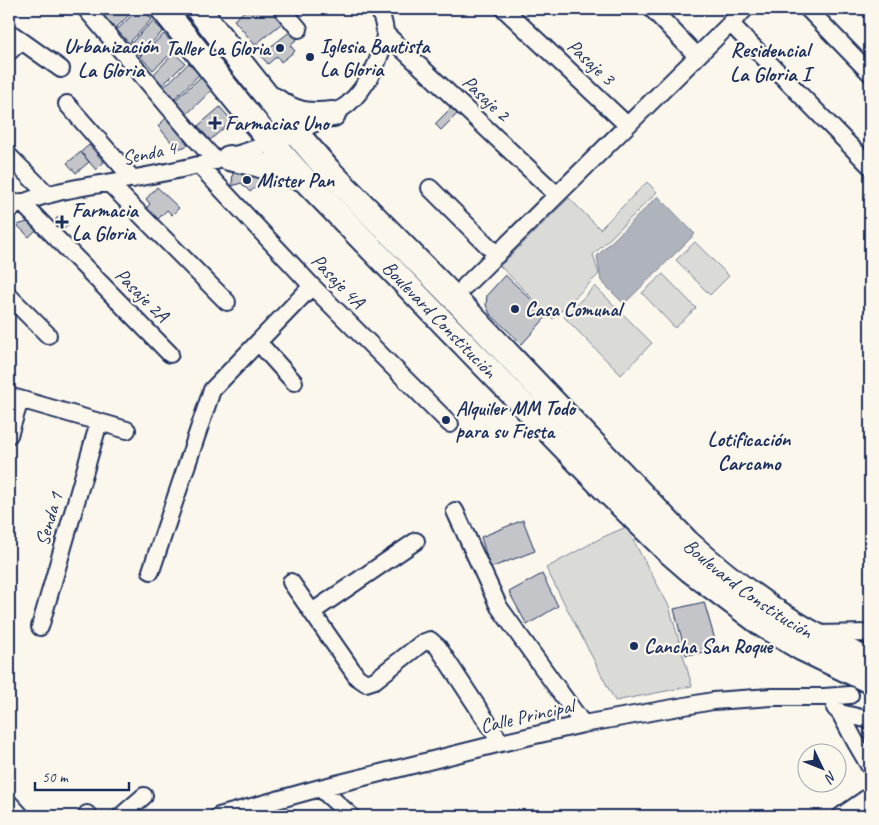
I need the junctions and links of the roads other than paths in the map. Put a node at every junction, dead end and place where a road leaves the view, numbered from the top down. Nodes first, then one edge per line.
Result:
1 (86, 9) edge
2 (163, 9) edge
3 (198, 9) edge
4 (282, 9) edge
5 (380, 9) edge
6 (504, 9) edge
7 (652, 9) edge
8 (744, 9) edge
9 (808, 9) edge
10 (730, 23) junction
11 (299, 29) dead end
12 (385, 33) junction
13 (13, 42) edge
14 (697, 56) junction
15 (61, 69) dead end
16 (870, 73) edge
17 (268, 96) junction
18 (67, 104) dead end
19 (249, 114) junction
20 (333, 114) junction
21 (627, 125) junction
22 (296, 133) junction
23 (270, 143) junction
24 (9, 156) edge
25 (227, 158) junction
26 (199, 165) junction
27 (870, 166) edge
28 (328, 170) junction
29 (303, 178) junction
30 (133, 179) junction
31 (109, 183) junction
32 (430, 188) dead end
33 (48, 195) junction
34 (557, 195) junction
35 (15, 205) edge
36 (497, 255) junction
37 (312, 286) junction
38 (465, 286) dead end
39 (9, 296) edge
40 (227, 302) dead end
41 (48, 335) dead end
42 (258, 342) junction
43 (170, 354) dead end
44 (294, 382) dead end
45 (14, 398) edge
46 (99, 422) junction
47 (450, 424) dead end
48 (127, 430) dead end
49 (9, 435) edge
50 (455, 511) dead end
51 (416, 541) dead end
52 (151, 570) dead end
53 (291, 582) dead end
54 (312, 612) junction
55 (40, 627) dead end
56 (814, 634) junction
57 (870, 634) edge
58 (870, 661) edge
59 (870, 681) edge
60 (850, 694) dead end
61 (824, 698) junction
62 (840, 713) junction
63 (870, 720) edge
64 (583, 724) junction
65 (501, 743) junction
66 (870, 767) edge
67 (320, 788) junction
68 (144, 796) dead end
69 (870, 796) edge
70 (9, 803) edge
71 (21, 816) edge
72 (121, 816) edge
73 (221, 816) edge
74 (351, 816) edge
75 (841, 816) edge

1 - 25 street
2 - 19 highway, Boulevard Constitución
3 - 17 highway, Boulevard Constitución
4 - 11 street
5 - 12 street
6 - 21 street, Pasaje 3
7 - 14 street
8 - 10 street
9 - 16 street
10 - 14 street
10 - 27 street
12 - 20 street, Senda 4
12 - 34 street, Pasaje 2
13 - 15 street
14 - 21 street
17 - 20 highway
17 - 22 highway, Boulevard Constitución
18 - 30 street
19 - 23 highway, Boulevard Constitución
19 - 25 highway
20 - 22 street, Senda 4
20 - 28 highway
21 - 34 street
22 - 23 street, Senda 4
22 - 28 highway, Boulevard Constitución
23 - 25 street, Senda 4
23 - 29 highway, Boulevard Constitución
24 - 33 street
25 - 26 street, Senda 4
25 - 29 highway
26 - 30 street, Senda 4
26 - 37 street, Pasaje 4A
28 - 56 highway, Boulevard Constitución
29 - 59 highway, Boulevard Constitución
30 - 31 street, Senda 4
31 - 33 street, Senda 4
31 - 40 street
32 - 36 street
33 - 35 street, Senda 4
34 - 36 street
35 - 43 street, Pasaje 2A
36 - 38 street
37 - 42 street
37 - 47 street, Pasaje 4A
39 - 41 street
42 - 44 street
42 - 52 street
45 - 46 street
45 - 49 street
46 - 48 street
46 - 55 street, Senda 1
50 - 64 street
51 - 54 street
53 - 54 street
54 - 65 street
56 - 57 street
56 - 58 highway, Boulevard Constitución
60 - 61 street, Calle Principal
61 - 62 street
61 - 64 street, Calle Principal
62 - 63 street
62 - 66 street
64 - 65 street, Calle Principal
65 - 67 street, Calle Principal
67 - 73 street, Calle Principal
67 - 74 street
68 - 72 street
69 - 75 street
70 - 71 street

